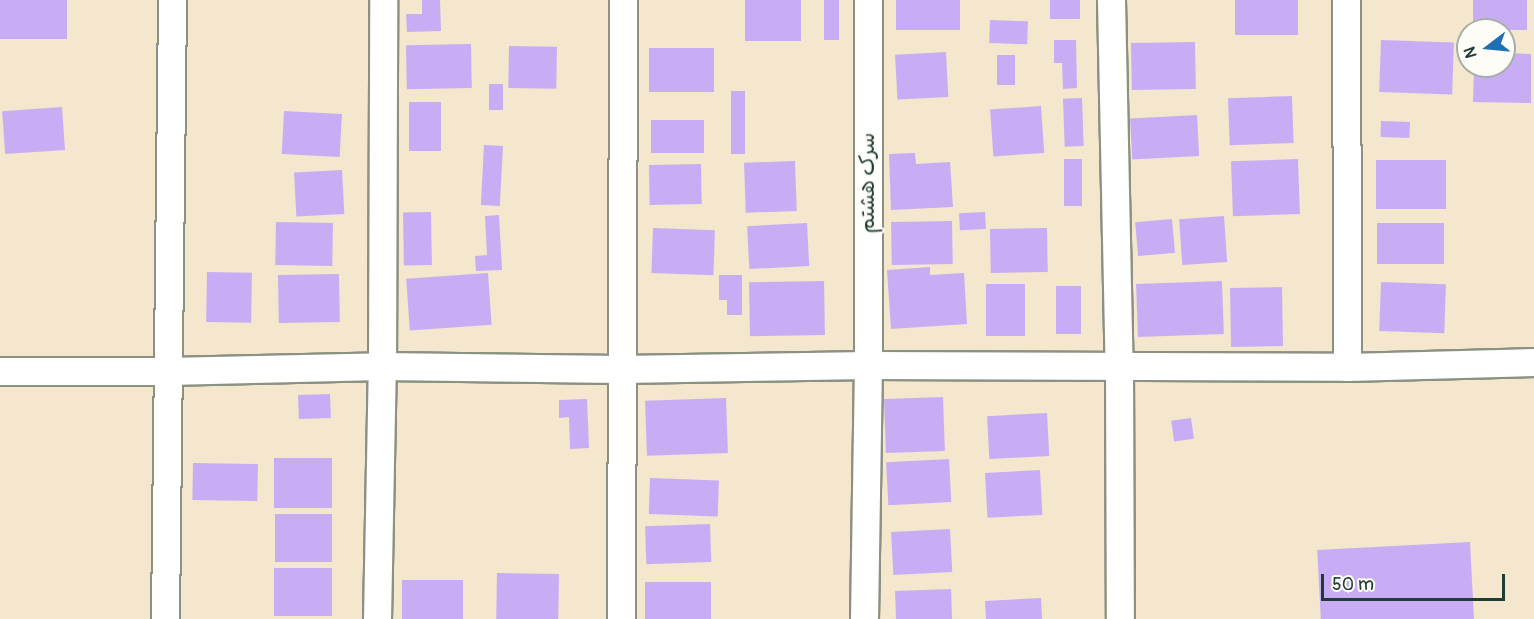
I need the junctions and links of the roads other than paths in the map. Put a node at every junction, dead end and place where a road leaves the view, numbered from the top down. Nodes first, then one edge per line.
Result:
1 (172, 0) edge
2 (384, 0) edge
3 (623, 0) edge
4 (868, 0) edge
5 (1111, 0) edge
6 (1346, 0) edge
7 (1534, 362) edge
8 (868, 365) junction
9 (382, 366) junction
10 (1347, 367) junction
11 (1119, 368) junction
12 (621, 369) junction
13 (0, 371) edge
14 (167, 371) junction
15 (165, 619) edge
16 (376, 619) edge
17 (621, 619) edge
18 (864, 619) edge
19 (1120, 619) edge

1 - 14 street
2 - 9 street
3 - 12 street
4 - 8 street, سرک هشتم
5 - 11 street
6 - 10 street
7 - 10 street
8 - 11 street
8 - 12 street
8 - 18 street, سرک هشتم
9 - 12 street
9 - 14 street
9 - 16 street
10 - 11 street
11 - 19 street
12 - 17 street
13 - 14 street
14 - 15 street

